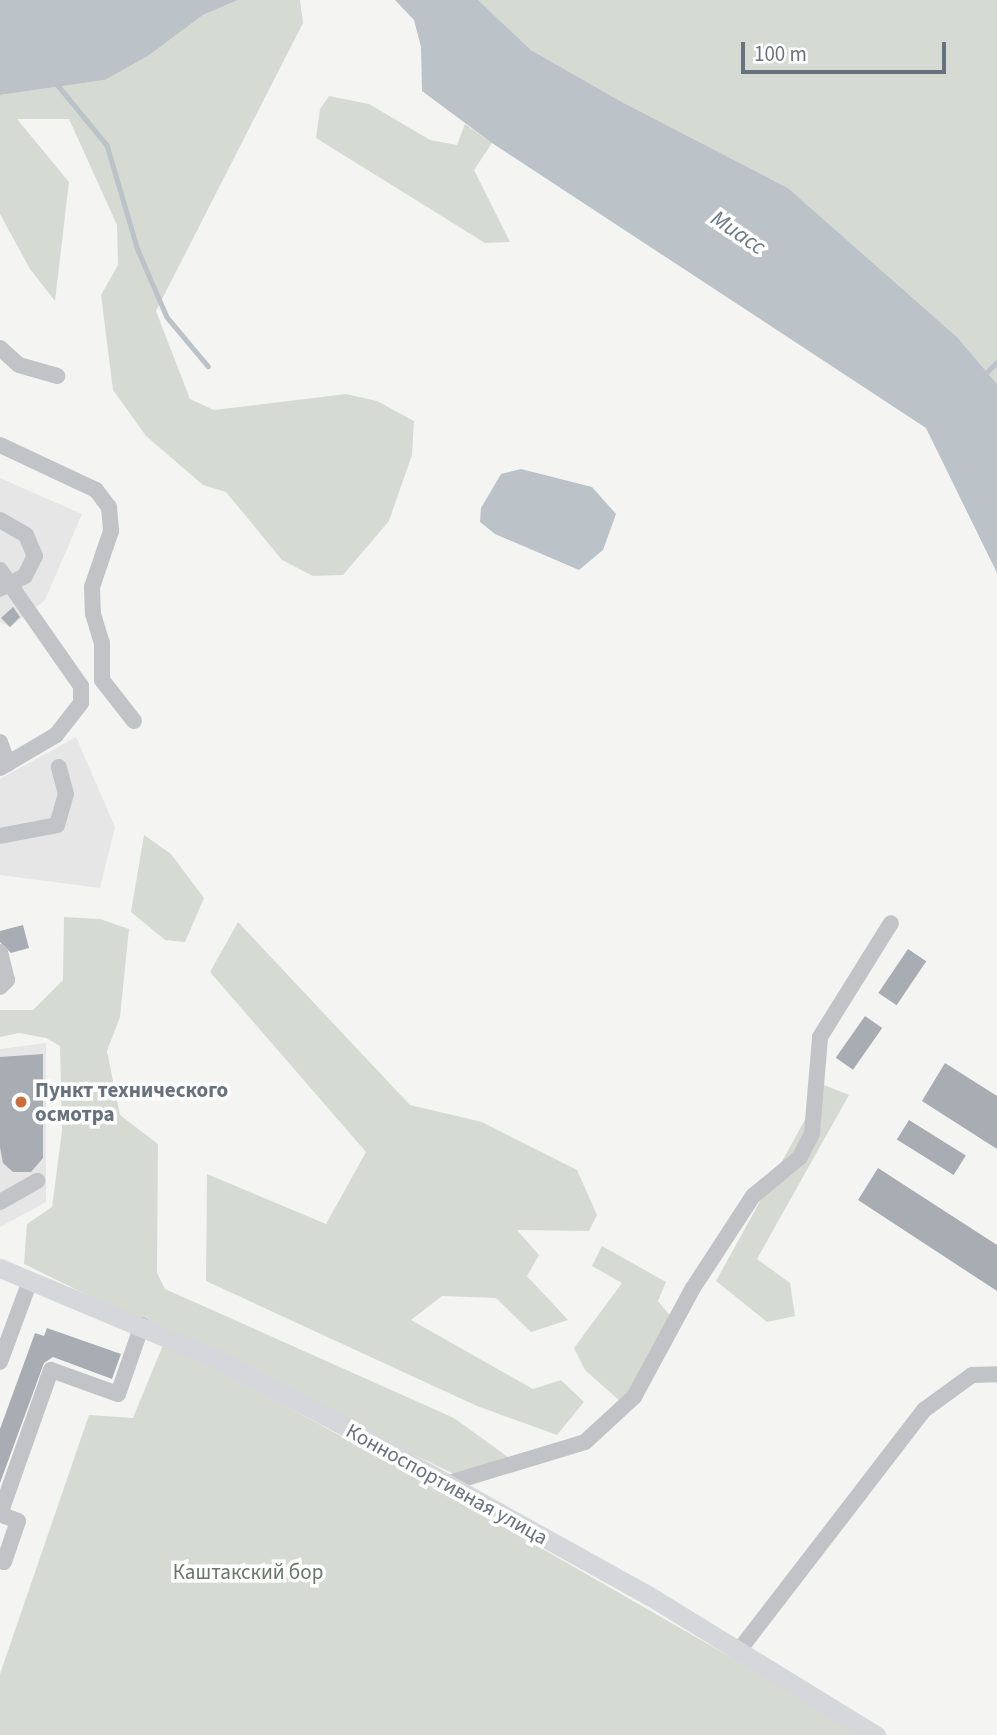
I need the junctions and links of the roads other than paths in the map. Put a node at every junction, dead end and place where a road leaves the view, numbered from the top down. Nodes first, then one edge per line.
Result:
1 (0, 348) edge
2 (57, 376) dead end
3 (0, 444) edge
4 (0, 520) edge
5 (0, 570) edge
6 (6, 586) edge
7 (102, 680) junction
8 (81, 686) junction
9 (134, 721) dead end
10 (0, 742) edge
11 (4, 766) edge
12 (59, 767) dead end
13 (0, 836) edge
14 (891, 923) dead end
15 (0, 952) edge
16 (0, 987) edge
17 (37, 1181) dead end
18 (0, 1202) edge
19 (0, 1268) edge
20 (30, 1281) junction
21 (142, 1325) junction
22 (0, 1362) edge
23 (997, 1374) edge
24 (446, 1484) junction
25 (0, 1560) edge
26 (740, 1649) junction
27 (876, 1735) edge

1 - 2 lane
3 - 7 lane
4 - 6 lane
5 - 6 lane
6 - 8 lane
7 - 8 lane
7 - 9 lane
8 - 11 lane
10 - 11 lane
12 - 13 lane
14 - 24 lane
15 - 16 lane
17 - 18 lane
19 - 20 main road, Конноспортивная улица
20 - 21 main road, Конноспортивная улица
20 - 22 lane
21 - 24 main road, Конноспортивная улица
21 - 25 lane
23 - 26 lane
24 - 26 main road, Конноспортивная улица
26 - 27 main road, Конноспортивная улица

